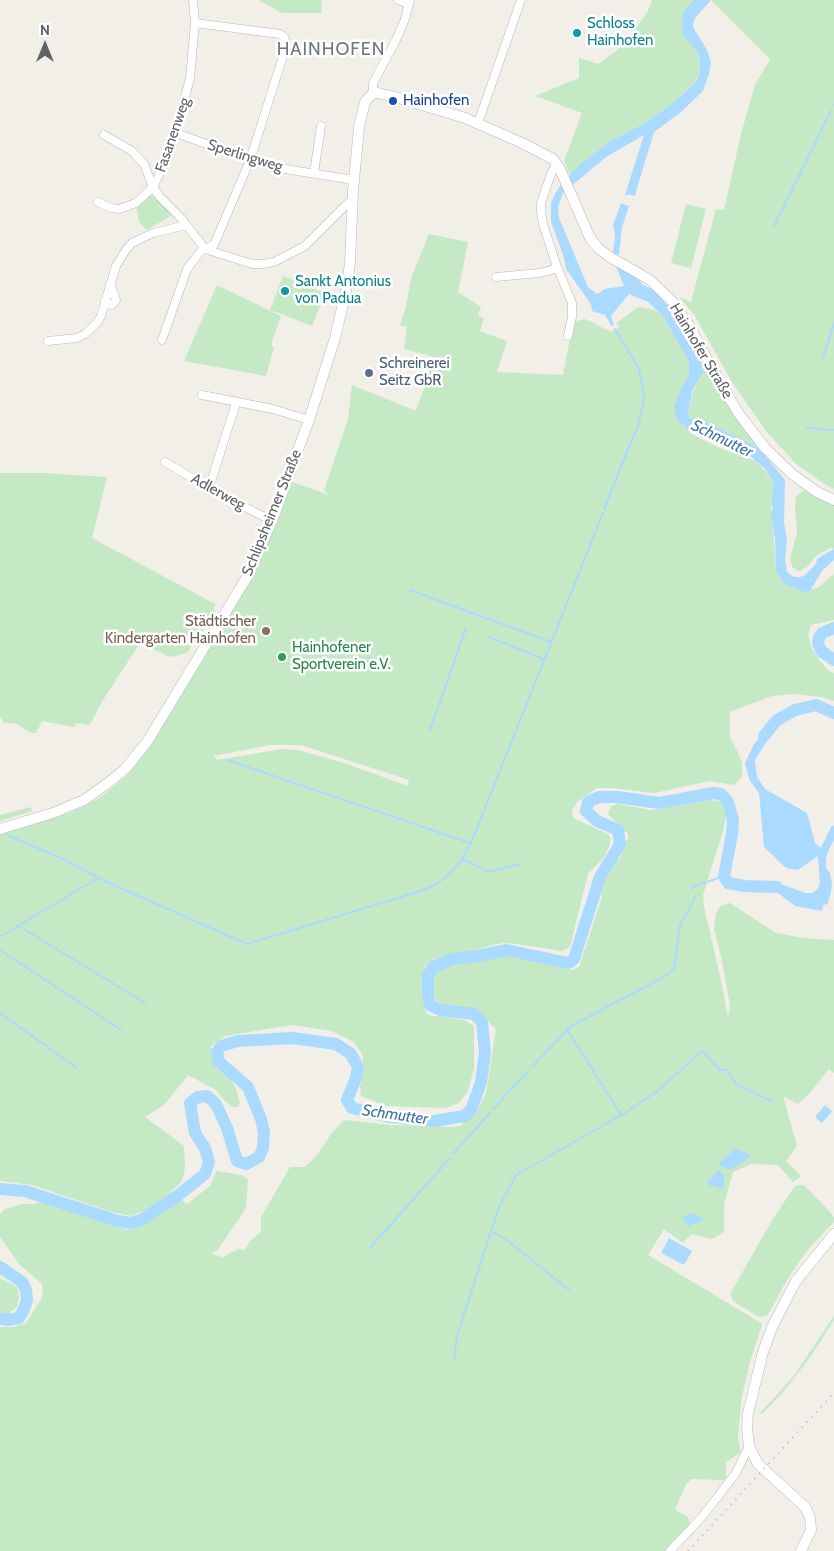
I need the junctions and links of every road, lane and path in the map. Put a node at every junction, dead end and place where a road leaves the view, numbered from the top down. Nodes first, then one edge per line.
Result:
1 (193, 0) edge
2 (398, 0) edge
3 (521, 0) edge
4 (410, 2) edge
5 (195, 23) junction
6 (373, 93) junction
7 (478, 123) junction
8 (321, 126) dead end
9 (176, 133) junction
10 (104, 135) dead end
11 (250, 160) junction
12 (558, 166) junction
13 (314, 173) junction
14 (354, 180) junction
15 (153, 187) junction
16 (352, 201) junction
17 (98, 202) dead end
18 (186, 224) junction
19 (205, 249) junction
20 (556, 264) junction
21 (496, 278) dead end
22 (568, 336) dead end
23 (162, 340) dead end
24 (48, 341) dead end
25 (202, 395) dead end
26 (236, 403) junction
27 (309, 420) junction
28 (165, 462) dead end
29 (209, 488) junction
30 (834, 500) edge
31 (272, 521) junction
32 (0, 829) edge
33 (834, 1234) edge
34 (748, 1446) junction
35 (670, 1551) edge
36 (802, 1551) edge

1 - 5 street, Fasanenweg
2 - 4 street
3 - 7 street
4 - 6 street
5 - 9 street, Fasanenweg
5 - 11 street
6 - 7 street
6 - 14 street, Schlipsheimer Straße
7 - 12 street
8 - 13 street
9 - 11 street, Sperlingweg
9 - 15 street, Fasanenweg
10 - 15 street
11 - 13 street, Sperlingweg
11 - 19 street
12 - 20 street
12 - 30 street, Hainhofer Straße
13 - 14 street, Sperlingweg
14 - 16 street, Schlipsheimer Straße
15 - 17 street
15 - 18 street, Fasanenweg
16 - 19 street
16 - 27 street, Schlipsheimer Straße
18 - 19 street, Fasanenweg
18 - 24 street
19 - 23 street
20 - 21 street
20 - 22 street
25 - 26 street
26 - 27 street
26 - 29 street
27 - 31 street, Schlipsheimer Straße
28 - 29 street, Adlerweg
29 - 31 street, Adlerweg
31 - 32 street, Schlipsheimer Straße
33 - 34 street
34 - 35 street
34 - 36 street

